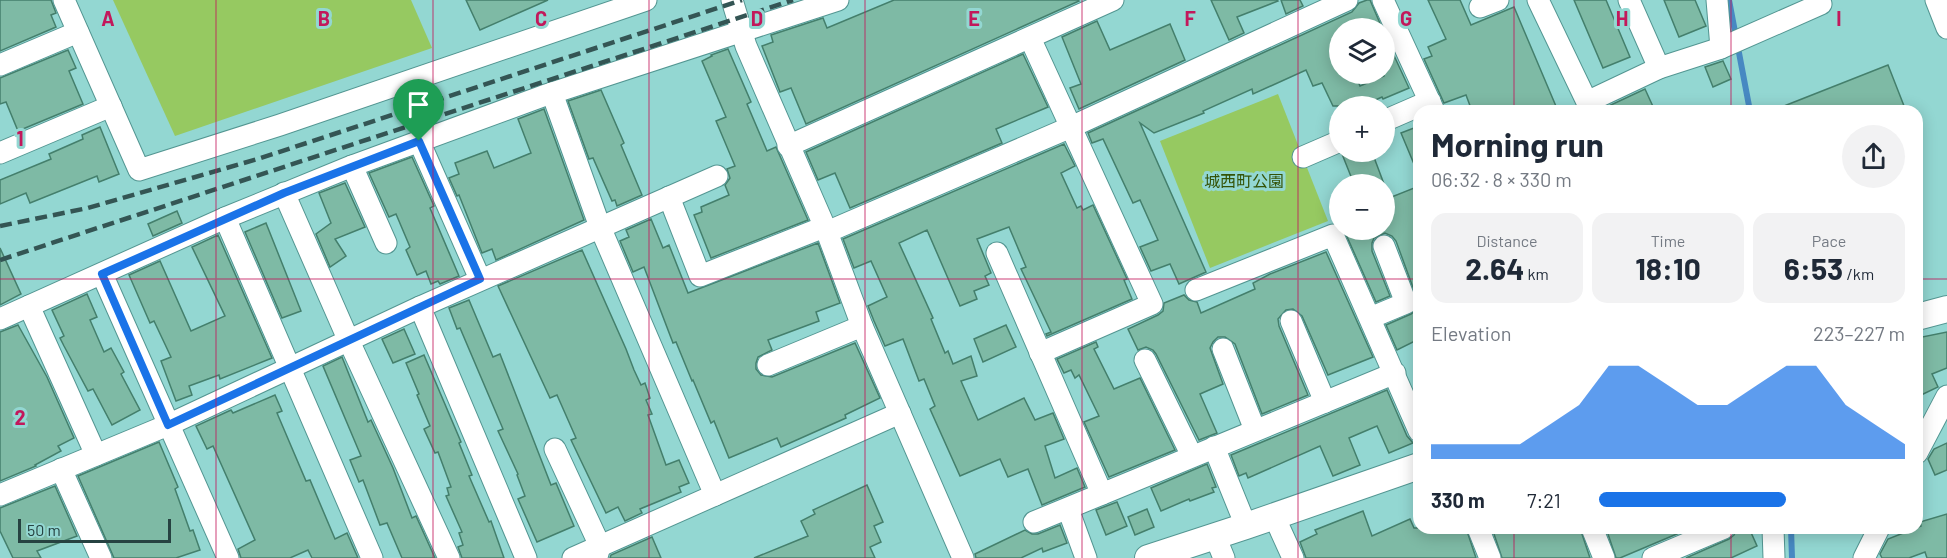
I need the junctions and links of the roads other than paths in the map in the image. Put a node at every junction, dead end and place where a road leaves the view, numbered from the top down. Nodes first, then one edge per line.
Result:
1 (64, 0) edge
2 (646, 0) edge
3 (732, 0) edge
4 (838, 0) edge
5 (1113, 0) edge
6 (1347, 0) edge
7 (1383, 0) edge
8 (1538, 0) edge
9 (1629, 0) edge
10 (1717, 0) edge
11 (1819, 0) edge
12 (1936, 0) edge
13 (1947, 28) edge
14 (741, 31) junction
15 (78, 32) junction
16 (1030, 38) junction
17 (1733, 43) junction
18 (0, 65) edge
19 (1659, 68) junction
20 (552, 93) junction
21 (1432, 105) edge
22 (111, 106) junction
23 (1413, 112) edge
24 (1395, 118) edge
25 (1071, 127) junction
26 (419, 141) junction
27 (788, 146) junction
28 (1329, 146) edge
29 (0, 153) edge
30 (1303, 157) dead end
31 (352, 166) junction
32 (717, 176) dead end
33 (284, 193) junction
34 (669, 197) junction
35 (225, 218) junction
36 (600, 227) junction
37 (826, 229) junction
38 (386, 243) dead end
39 (1384, 246) dead end
40 (997, 253) dead end
41 (102, 274) junction
42 (480, 279) junction
43 (1196, 290) dead end
44 (29, 306) junction
45 (420, 307) junction
46 (1947, 309) edge
47 (1923, 315) edge
48 (1370, 318) junction
49 (0, 319) edge
50 (1291, 321) dead end
51 (862, 326) junction
52 (348, 339) junction
53 (1223, 349) dead end
54 (1040, 353) junction
55 (1145, 360) dead end
56 (768, 365) dead end
57 (289, 368) junction
58 (1395, 373) junction
59 (1947, 396) edge
60 (1325, 402) junction
61 (900, 412) junction
62 (1413, 416) edge
63 (168, 425) junction
64 (1255, 430) junction
65 (1923, 442) edge
66 (1214, 447) junction
67 (555, 449) dead end
68 (96, 455) junction
69 (1192, 456) junction
70 (1413, 468) edge
71 (61, 469) junction
72 (1102, 494) junction
73 (0, 495) edge
74 (715, 495) junction
75 (1068, 509) junction
76 (1275, 516) junction
77 (1034, 522) dead end
78 (1246, 526) junction
79 (1480, 534) edge
80 (1594, 534) edge
81 (1704, 534) edge
82 (1773, 534) edge
83 (1876, 534) edge
84 (1220, 547) edge
85 (599, 552) edge
86 (1663, 556) edge
87 (101, 558) edge
88 (228, 558) edge
89 (372, 558) edge
90 (449, 558) edge
91 (526, 558) edge
92 (573, 558) edge
93 (963, 558) edge
94 (1086, 558) edge
95 (1148, 558) edge
96 (1293, 558) edge
97 (1490, 558) edge
98 (1604, 558) edge
99 (1774, 558) edge
100 (1864, 558) edge

1 - 15 street
2 - 22 street
3 - 14 street
4 - 14 street
5 - 16 street
6 - 25 street
7 - 21 street
8 - 19 street
9 - 19 street
10 - 17 street
11 - 17 street
12 - 13 street
14 - 20 street
14 - 27 street
15 - 18 street
15 - 22 street
16 - 25 street
16 - 27 street
17 - 19 street
20 - 26 street
20 - 36 street
22 - 29 street
23 - 24 street
25 - 37 street
25 - 54 street
26 - 31 street
26 - 42 street
27 - 37 street
28 - 30 street
31 - 33 street
31 - 38 street
32 - 34 street
33 - 35 street
33 - 52 street
34 - 36 street
34 - 37 street
35 - 41 street
35 - 57 street
36 - 42 street
36 - 74 street
37 - 51 street
39 - 48 street
40 - 54 street
41 - 44 street
41 - 63 street
42 - 45 street
43 - 48 street
44 - 49 street
44 - 68 street
45 - 52 street
45 - 91 street
46 - 47 street
48 - 58 street
50 - 60 street
51 - 56 street
51 - 61 street
52 - 57 street
52 - 90 street
53 - 64 street
54 - 72 street
55 - 69 street
57 - 63 street
57 - 89 street
58 - 60 street
58 - 62 street
59 - 65 street
60 - 64 street
61 - 74 street
61 - 93 street
63 - 68 street
63 - 88 street
64 - 66 street
66 - 69 street
66 - 78 street
67 - 85 street
68 - 71 street
69 - 72 street
70 - 76 street
71 - 73 street
71 - 87 street
72 - 75 street
74 - 85 street
75 - 77 street
75 - 94 street
76 - 78 street
76 - 96 street
78 - 84 street
79 - 97 street
80 - 98 street
81 - 86 street
82 - 99 street
83 - 100 street
84 - 95 street
85 - 92 street

